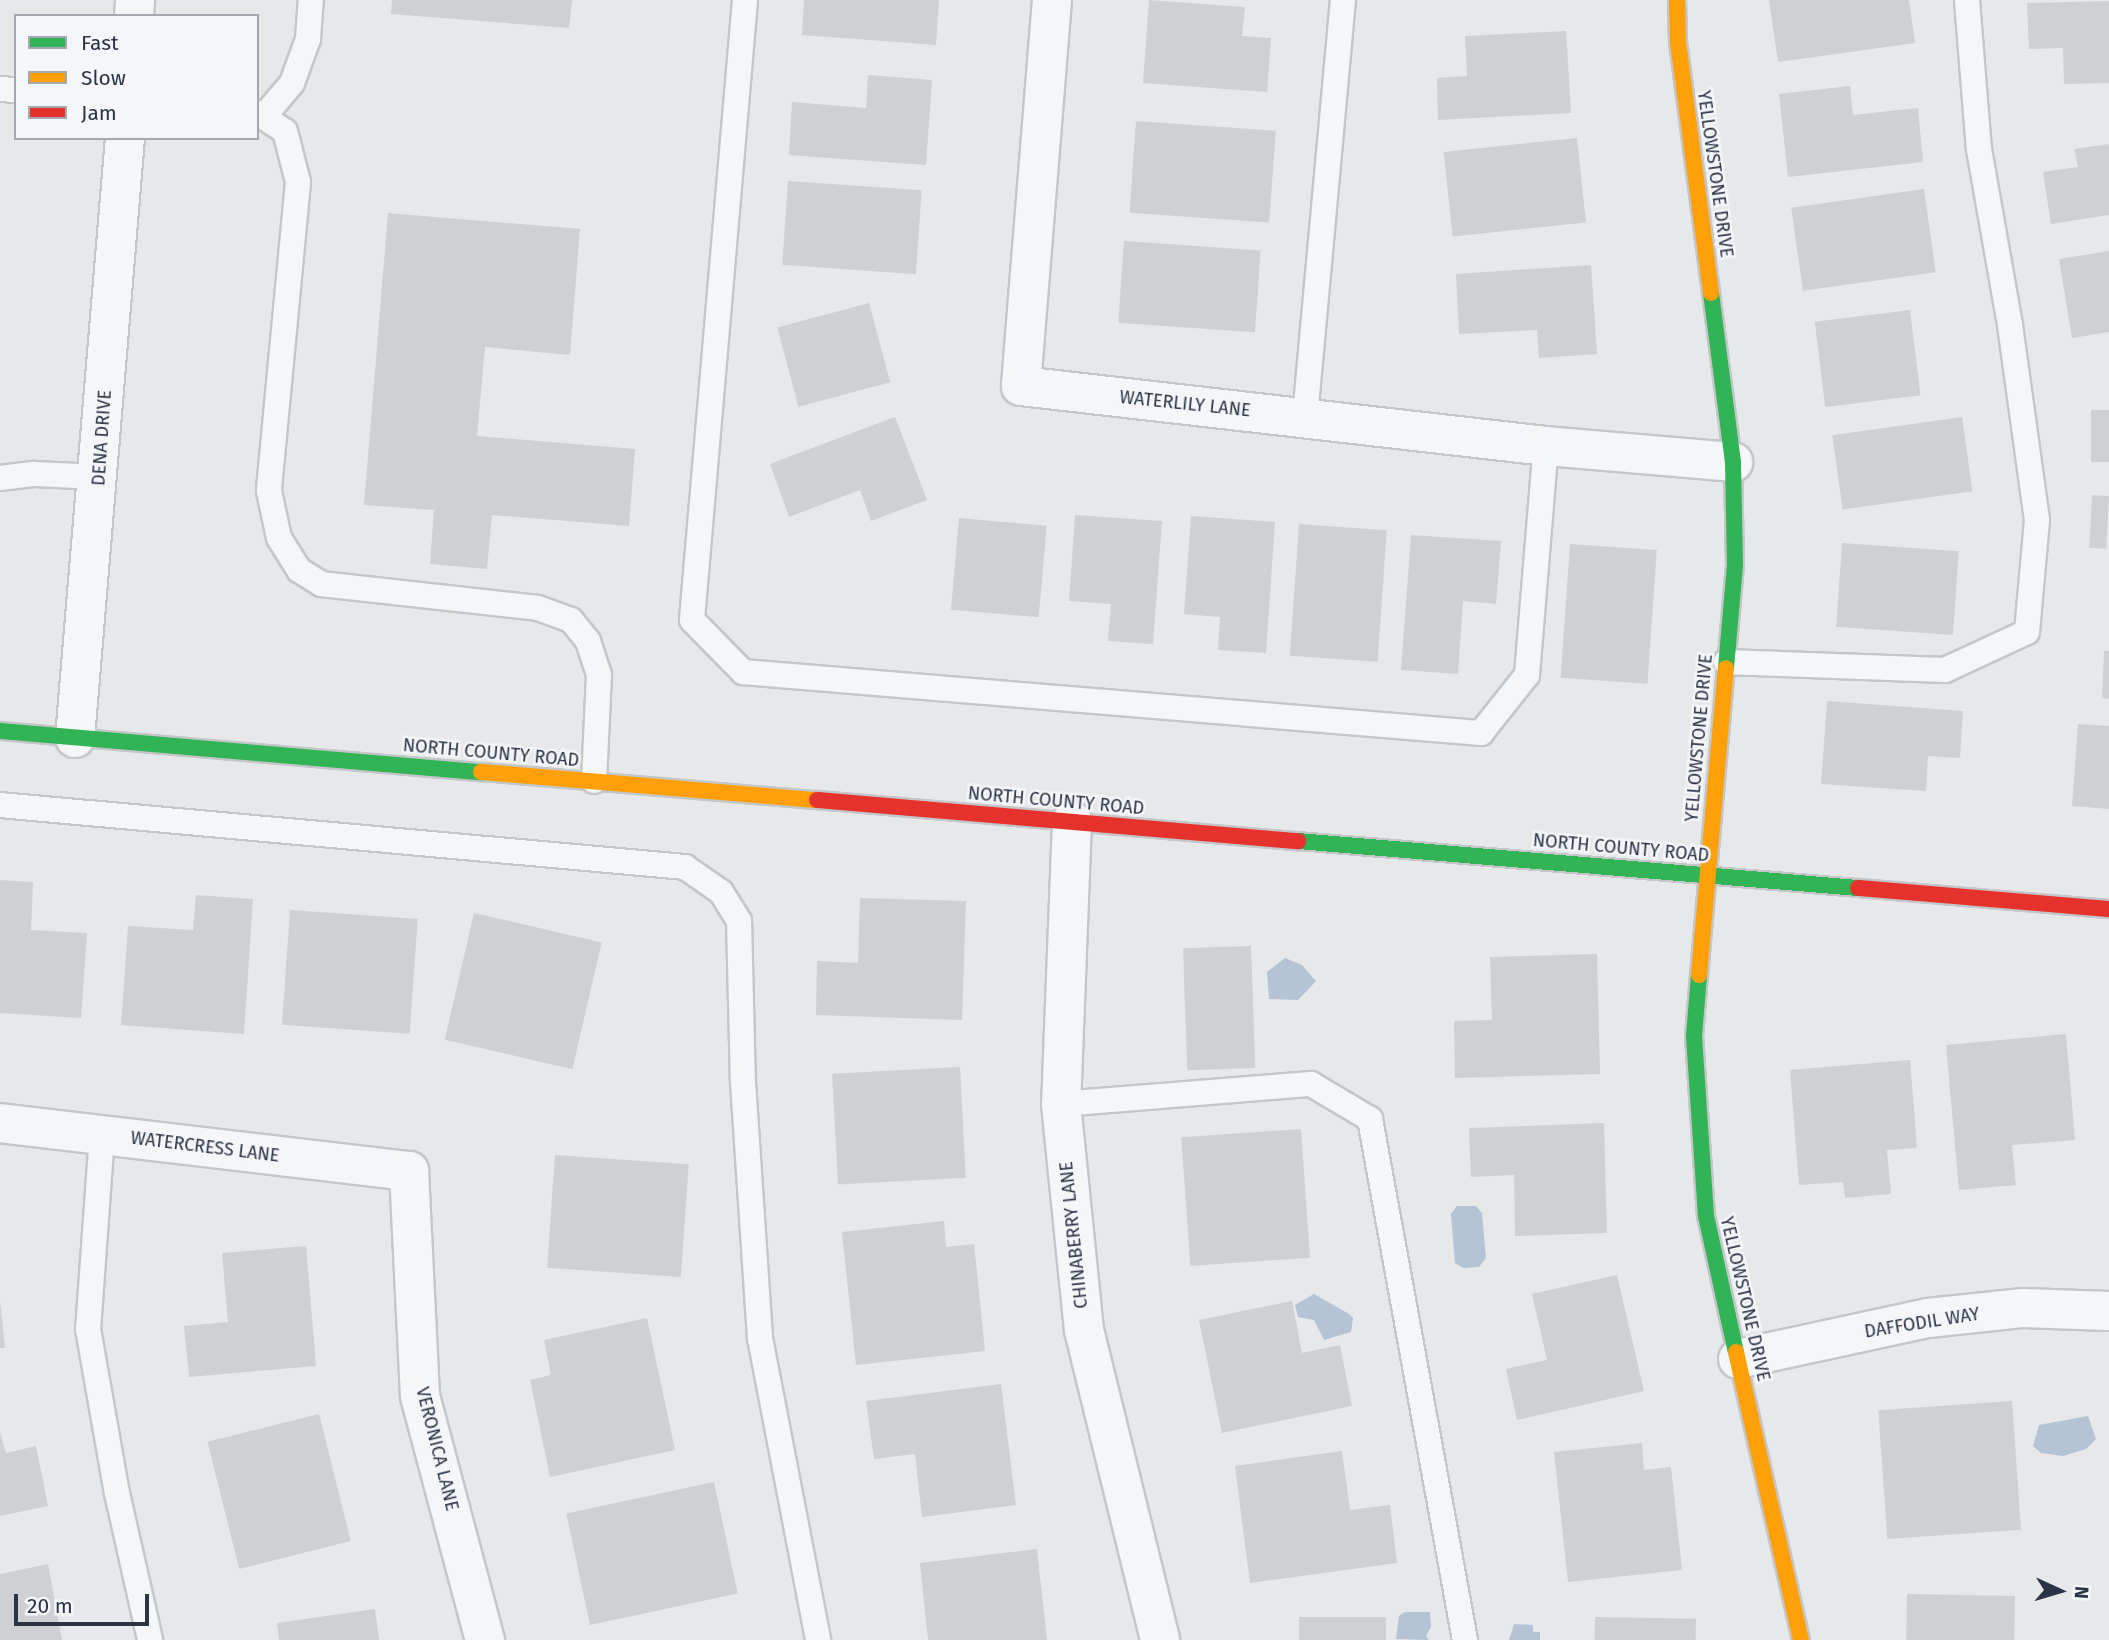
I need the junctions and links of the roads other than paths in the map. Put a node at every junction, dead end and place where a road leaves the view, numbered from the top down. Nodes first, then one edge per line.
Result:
1 (311, 0) edge
2 (745, 0) edge
3 (1052, 0) edge
4 (1343, 0) edge
5 (1677, 0) edge
6 (1967, 0) edge
7 (261, 114) edge
8 (125, 140) edge
9 (1305, 417) junction
10 (1546, 446) junction
11 (1734, 462) junction
12 (99, 477) junction
13 (0, 478) edge
14 (1726, 662) junction
15 (0, 731) edge
16 (75, 738) junction
17 (594, 781) junction
18 (0, 806) edge
19 (1072, 821) junction
20 (1706, 874) junction
21 (2109, 909) edge
22 (1061, 1104) junction
23 (0, 1123) edge
24 (102, 1135) junction
25 (409, 1171) joint
26 (2109, 1311) edge
27 (1738, 1359) junction
28 (150, 1640) edge
29 (485, 1640) edge
30 (817, 1640) edge
31 (1160, 1640) edge
32 (1465, 1640) edge
33 (1801, 1640) edge

1 - 7 lane
2 - 10 lane
3 - 9 street, WATERLILY LANE
4 - 9 lane
5 - 11 street, YELLOWSTONE DRIVE
6 - 14 lane
7 - 17 lane
8 - 12 street, DENA DRIVE
9 - 10 street, WATERLILY LANE
10 - 11 street, WATERLILY LANE
11 - 14 street, YELLOWSTONE DRIVE
12 - 13 lane
12 - 16 street, DENA DRIVE
14 - 20 street, YELLOWSTONE DRIVE
15 - 16 street, NORTH COUNTY ROAD
16 - 17 street, NORTH COUNTY ROAD
17 - 19 street, NORTH COUNTY ROAD
18 - 30 lane
19 - 20 street, NORTH COUNTY ROAD
19 - 22 street, CHINABERRY LANE
20 - 21 street, NORTH COUNTY ROAD
20 - 27 street, YELLOWSTONE DRIVE
22 - 31 street, CHINABERRY LANE
22 - 32 lane
23 - 24 street, WATERCRESS LANE
24 - 25 street, WATERCRESS LANE
24 - 28 lane
25 - 29 street, VERONICA LANE
26 - 27 street, DAFFODIL WAY
27 - 33 street, YELLOWSTONE DRIVE

